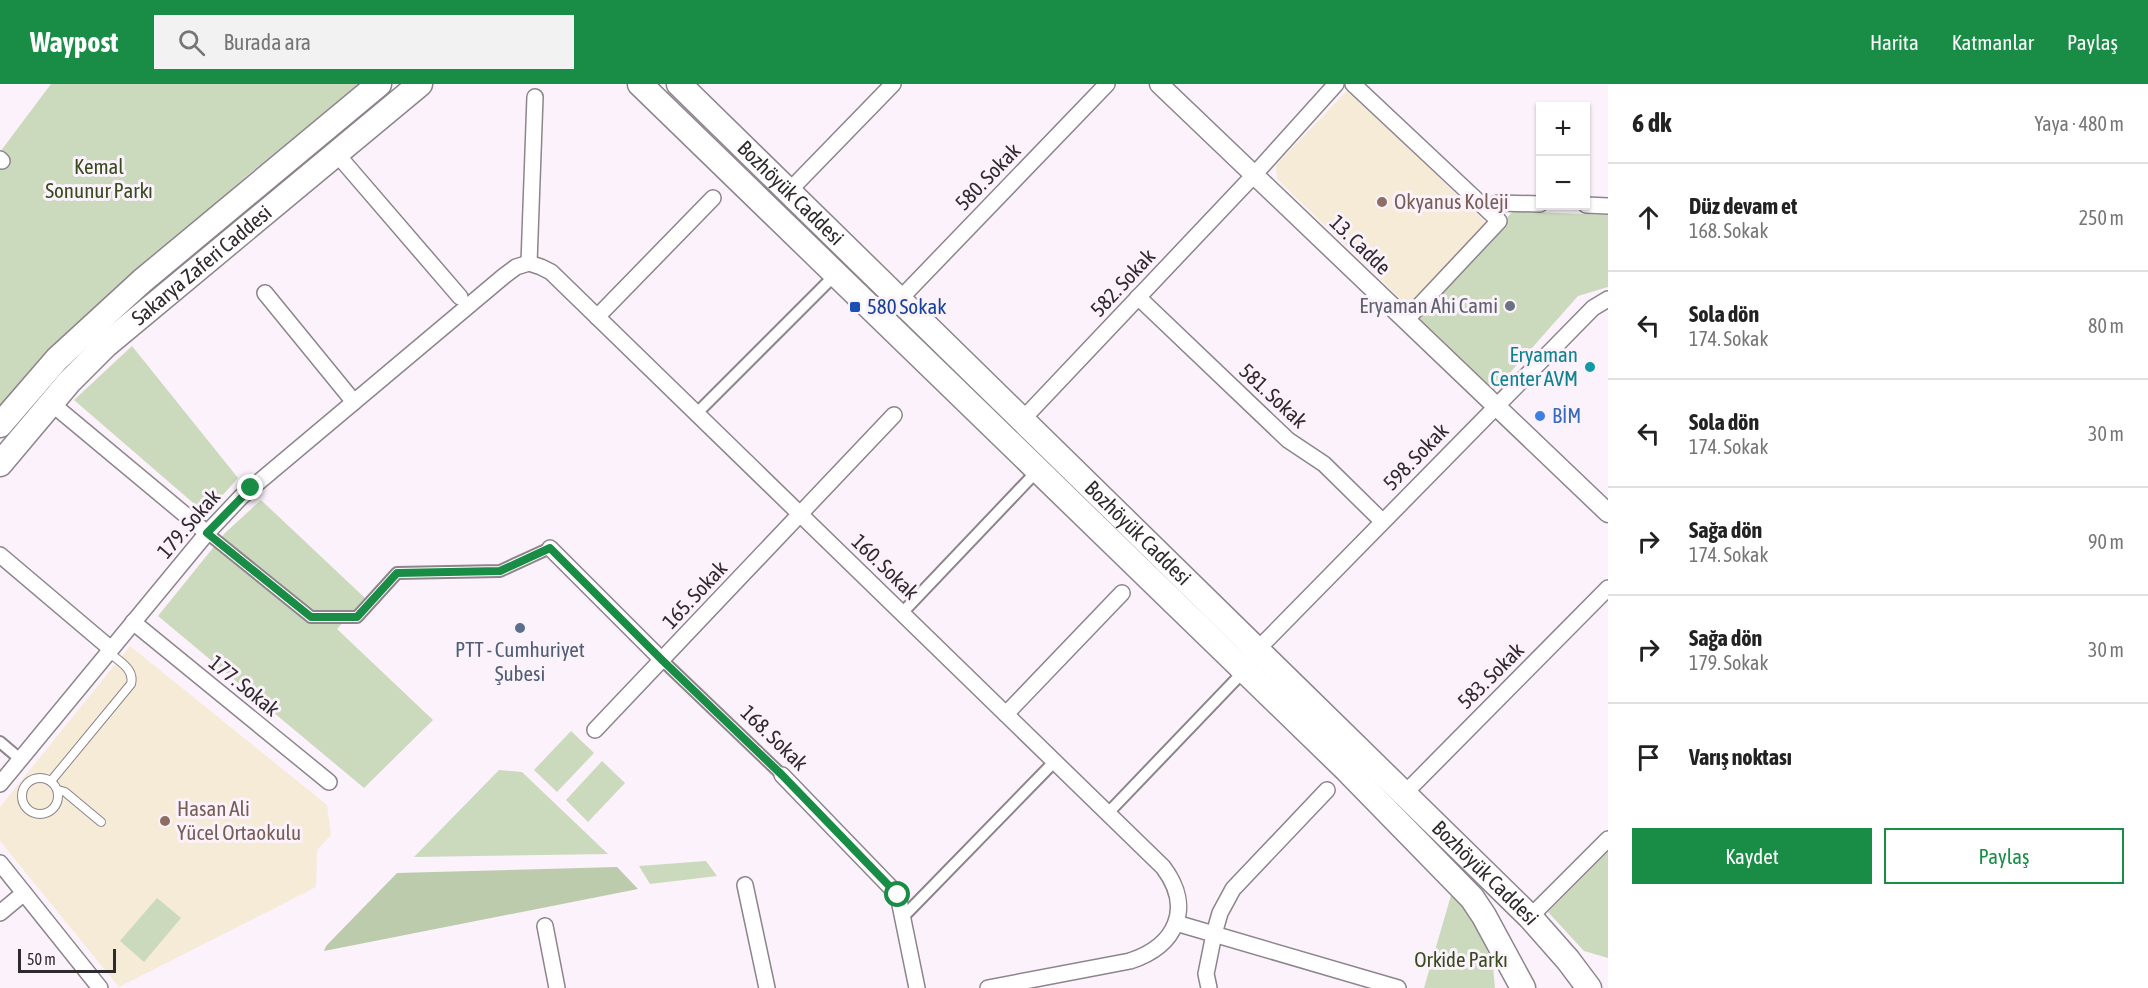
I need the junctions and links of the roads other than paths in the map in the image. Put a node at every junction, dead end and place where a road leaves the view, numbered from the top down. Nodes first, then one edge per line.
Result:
1 (379, 84) edge
2 (420, 84) edge
3 (640, 84) edge
4 (679, 84) edge
5 (893, 84) edge
6 (1107, 84) edge
7 (1159, 84) edge
8 (1336, 84) edge
9 (1353, 84) edge
10 (535, 97) dead end
11 (336, 153) junction
12 (1254, 175) junction
13 (789, 191) junction
14 (713, 198) dead end
15 (1536, 204) edge
16 (1590, 206) edge
17 (1608, 206) edge
18 (1485, 207) junction
19 (529, 263) junction
20 (836, 274) junction
21 (265, 293) dead end
22 (460, 297) dead end
23 (1138, 297) junction
24 (1608, 299) edge
25 (899, 300) junction
26 (597, 317) junction
27 (1406, 320) junction
28 (354, 402) junction
29 (51, 403) junction
30 (1495, 406) junction
31 (696, 414) junction
32 (894, 415) dead end
33 (1022, 420) junction
34 (0, 425) edge
35 (0, 464) edge
36 (1038, 470) junction
37 (1608, 513) edge
38 (800, 514) junction
39 (1382, 521) junction
40 (207, 533) junction
41 (550, 548) joint
42 (0, 555) edge
43 (1608, 588) edge
44 (1122, 593) dead end
45 (902, 613) junction
46 (134, 622) junction
47 (110, 650) junction
48 (662, 660) junction
49 (1251, 660) junction
50 (1006, 714) junction
51 (595, 730) dead end
52 (0, 742) edge
53 (20, 759) junction
54 (1055, 761) junction
55 (782, 775) joint
56 (51, 781) junction
57 (328, 782) dead end
58 (0, 784) edge
59 (58, 790) junction
60 (1327, 790) dead end
61 (1404, 794) junction
62 (1108, 813) junction
63 (101, 822) dead end
64 (1608, 838) edge
65 (0, 863) edge
66 (745, 885) dead end
67 (24, 893) junction
68 (0, 913) edge
69 (1530, 917) junction
70 (903, 918) junction
71 (1176, 923) junction
72 (545, 926) dead end
73 (1214, 934) junction
74 (1058, 981) edge
75 (100, 988) edge
76 (557, 988) edge
77 (767, 988) edge
78 (917, 988) edge
79 (988, 988) edge
80 (1209, 988) edge
81 (1398, 988) edge
82 (1523, 988) edge
83 (1589, 988) edge

1 - 34 main road, Sakarya Zaferi Caddesi
2 - 11 main road, Sakarya Zaferi Caddesi
3 - 20 main road, Bozhöyük Caddesi
4 - 13 main road, Bozhöyük Caddesi
5 - 13 street
6 - 25 street, 580. Sokak
7 - 12 street, 13. Cadde
8 - 12 street, 582. Sokak
9 - 18 street
10 - 19 street
11 - 22 street
11 - 29 main road, Sakarya Zaferi Caddesi
12 - 23 street, 582. Sokak
12 - 27 street, 13. Cadde
13 - 25 main road, Bozhöyük Caddesi
14 - 26 street
15 - 18 street
16 - 17 street
18 - 27 street
19 - 26 street, 160. Sokak
19 - 28 street, 179. Sokak
20 - 31 street
20 - 36 main road, Bozhöyük Caddesi
21 - 28 street
23 - 33 street, 582. Sokak
23 - 39 street, 581. Sokak
24 - 30 street, 598. Sokak
25 - 33 main road, Bozhöyük Caddesi
26 - 31 street, 160. Sokak
27 - 30 street, 13. Cadde
28 - 40 street, 179. Sokak
29 - 35 main road, Sakarya Zaferi Caddesi
29 - 40 street
30 - 37 street, 13. Cadde
30 - 39 street, 598. Sokak
31 - 38 street, 160. Sokak
32 - 38 street, 165. Sokak
33 - 49 main road, Bozhöyük Caddesi
36 - 45 street
36 - 49 main road, Bozhöyük Caddesi
38 - 45 street, 160. Sokak
38 - 48 street, 165. Sokak
39 - 49 street, 598. Sokak
40 - 41 street
40 - 46 street, 179. Sokak
41 - 48 street, 168. Sokak
42 - 47 street
43 - 61 street, 583. Sokak
44 - 50 street
45 - 50 street, 160. Sokak
46 - 47 street, 179. Sokak
46 - 57 street, 177. Sokak
47 - 53 street, 179. Sokak
47 - 56 lane
48 - 51 street, 165. Sokak
48 - 55 street, 168. Sokak
49 - 61 main road, Bozhöyük Caddesi
49 - 62 street
49 - 82 main road, Bozhöyük Caddesi
50 - 54 street, 160. Sokak
52 - 53 street
53 - 58 street, 179. Sokak
54 - 62 street, 160. Sokak
54 - 70 street
55 - 70 street, 168. Sokak
56 - 59 lane
56 - 59 lane
59 - 63 lane
60 - 73 street
61 - 69 main road, Bozhöyük Caddesi
62 - 71 street, 160. Sokak
64 - 69 street
65 - 67 street
66 - 77 street
67 - 68 street
67 - 75 street
69 - 83 main road, Bozhöyük Caddesi
70 - 78 street, 168. Sokak
71 - 73 street
71 - 74 street
72 - 76 street
73 - 80 street
73 - 81 street
74 - 79 street

